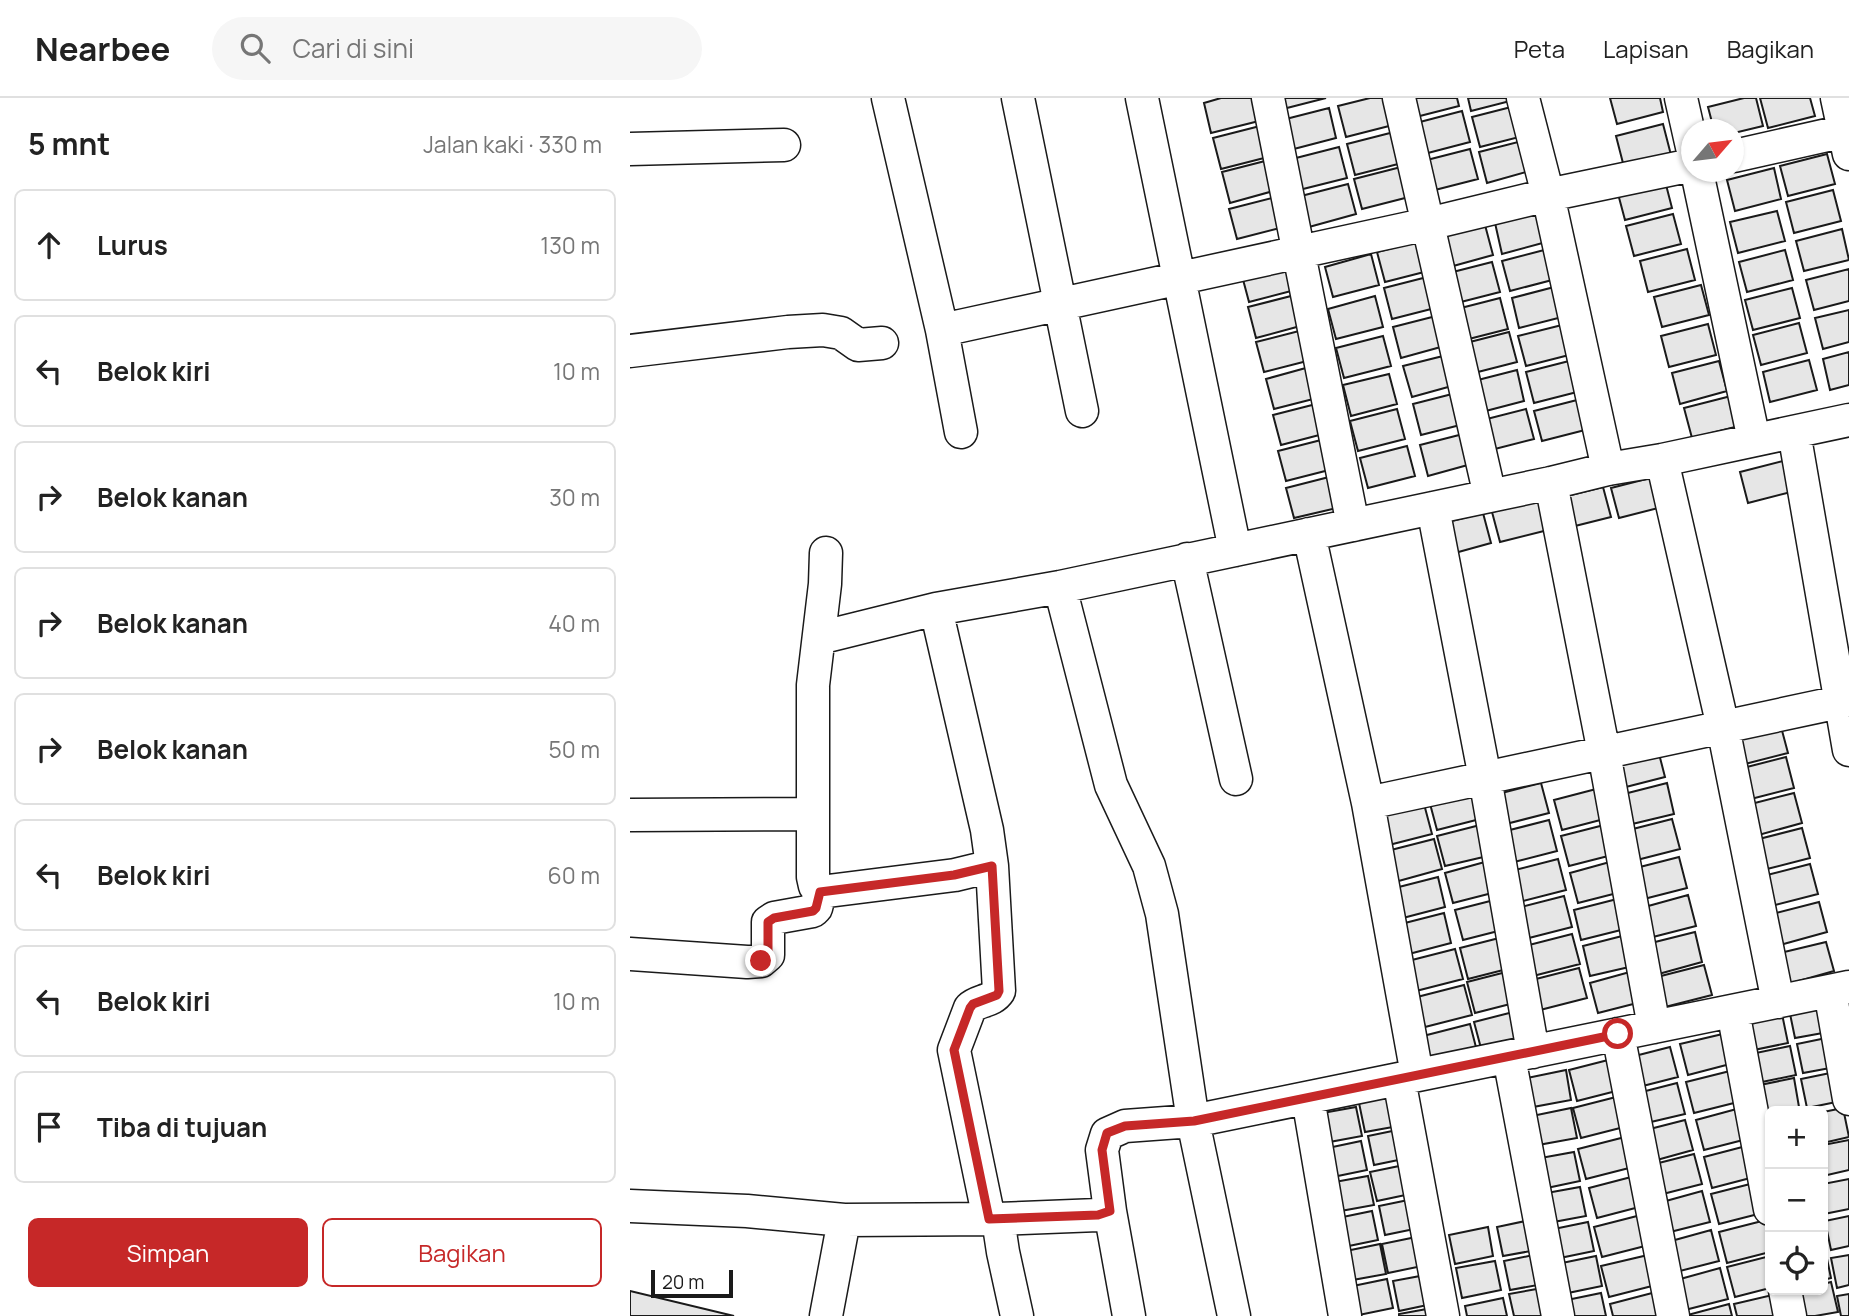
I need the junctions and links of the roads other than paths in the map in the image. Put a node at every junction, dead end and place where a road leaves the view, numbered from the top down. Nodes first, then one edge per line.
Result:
1 (888, 98) edge
2 (1018, 98) edge
3 (1142, 98) edge
4 (1268, 98) edge
5 (1399, 98) edge
6 (1523, 98) edge
7 (1681, 98) edge
8 (1837, 98) edge
9 (1686, 119) edge
10 (1847, 139) edge
11 (784, 145) dead end
12 (630, 149) edge
13 (1744, 154) edge
14 (1681, 167) edge
15 (1699, 182) edge
16 (1548, 195) junction
17 (1428, 224) junction
18 (1299, 252) junction
19 (1179, 278) junction
20 (1060, 305) junction
21 (942, 330) junction
22 (882, 343) dead end
23 (630, 351) edge
24 (1082, 411) dead end
25 (1849, 420) edge
26 (961, 432) dead end
27 (1794, 432) junction
28 (1754, 440) junction
29 (1662, 460) junction
30 (1608, 469) junction
31 (1551, 483) junction
32 (1490, 496) junction
33 (1433, 508) junction
34 (1353, 525) junction
35 (1309, 534) junction
36 (1235, 550) junction
37 (826, 552) dead end
38 (1187, 559) junction
39 (1060, 587) junction
40 (936, 609) junction
41 (819, 638) junction
42 (1845, 701) edge
43 (1723, 727) junction
44 (1849, 750) edge
45 (1604, 753) junction
46 (1485, 778) junction
47 (1236, 779) dead end
48 (1368, 803) junction
49 (813, 814) junction
50 (630, 815) edge
51 (992, 866) junction
52 (820, 892) junction
53 (630, 954) edge
54 (1839, 989) edge
55 (1778, 1002) junction
56 (1733, 1011) junction
57 (1654, 1027) junction
58 (1618, 1034) junction
59 (1521, 1054) junction
60 (1408, 1077) junction
61 (1308, 1098) junction
62 (1849, 1099) edge
63 (1194, 1121) junction
64 (1765, 1182) edge
65 (630, 1206) edge
66 (1110, 1211) junction
67 (988, 1219) junction
68 (844, 1220) junction
69 (1786, 1295) edge
70 (826, 1316) edge
71 (997, 1316) edge
72 (1017, 1316) edge
73 (1129, 1316) edge
74 (1234, 1316) edge
75 (1345, 1316) edge
76 (1443, 1316) edge
77 (1558, 1316) edge
78 (1673, 1316) edge
79 (1790, 1316) edge

1 - 21 street
2 - 20 street
3 - 19 street
4 - 18 street
5 - 17 street
6 - 16 street
7 - 9 street
8 - 10 street
10 - 13 street
11 - 12 street
14 - 16 street
15 - 28 street
16 - 17 street
16 - 30 street
17 - 18 street
17 - 32 street
18 - 19 street
18 - 34 street
19 - 20 street
19 - 36 street
20 - 21 street
20 - 24 street
21 - 26 street
22 - 23 street
25 - 27 street
27 - 28 street
27 - 42 street
28 - 29 street
29 - 30 street
29 - 43 street
30 - 31 street
31 - 32 street
31 - 45 street
32 - 33 street
33 - 34 street
33 - 46 street
34 - 35 street
35 - 36 street
35 - 48 street
36 - 38 street
37 - 41 street
38 - 39 street
38 - 47 street
39 - 40 street
39 - 63 street
40 - 41 street
40 - 51 street
41 - 49 street
42 - 43 street
42 - 44 street
43 - 45 street
43 - 55 street
45 - 46 street
45 - 57 street
46 - 48 street
46 - 59 street
48 - 60 street
49 - 50 street
49 - 52 street
51 - 52 street
51 - 67 street
52 - 53 street
54 - 55 street
54 - 62 street
55 - 56 street
56 - 57 street
56 - 64 street
57 - 58 street
58 - 59 street
58 - 78 street
59 - 60 street
59 - 77 street
60 - 61 street
60 - 76 street
61 - 63 street
61 - 75 street
63 - 66 street
63 - 74 street
65 - 68 street
66 - 67 street
66 - 73 street
67 - 68 street
67 - 71 street
67 - 72 street
68 - 70 street
69 - 79 street

